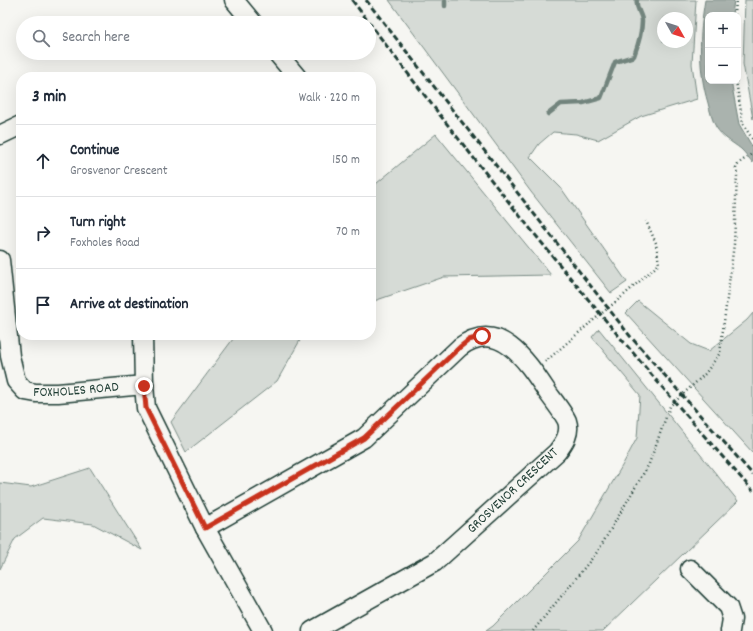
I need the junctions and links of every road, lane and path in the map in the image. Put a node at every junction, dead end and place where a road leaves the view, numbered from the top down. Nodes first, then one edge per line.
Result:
1 (234, 0) edge
2 (736, 0) edge
3 (735, 12) edge
4 (247, 16) edge
5 (283, 60) edge
6 (293, 72) edge
7 (736, 84) edge
8 (16, 127) edge
9 (0, 135) edge
10 (753, 140) edge
11 (753, 153) edge
12 (646, 221) dead end
13 (0, 260) edge
14 (143, 340) edge
15 (534, 372) junction
16 (144, 386) junction
17 (205, 528) junction
18 (690, 569) dead end
19 (263, 631) edge
20 (312, 631) edge
21 (533, 631) edge
22 (730, 631) edge

1 - 4 street
2 - 3 path
5 - 6 street
7 - 10 path
8 - 9 street
11 - 21 path
12 - 15 path, bridge
13 - 16 street, FOXHOLES ROAD
14 - 16 street
15 - 17 street, GROSVENOR CRESCENT
15 - 20 street, GROSVENOR CRESCENT
16 - 17 street
17 - 19 street
18 - 22 street

